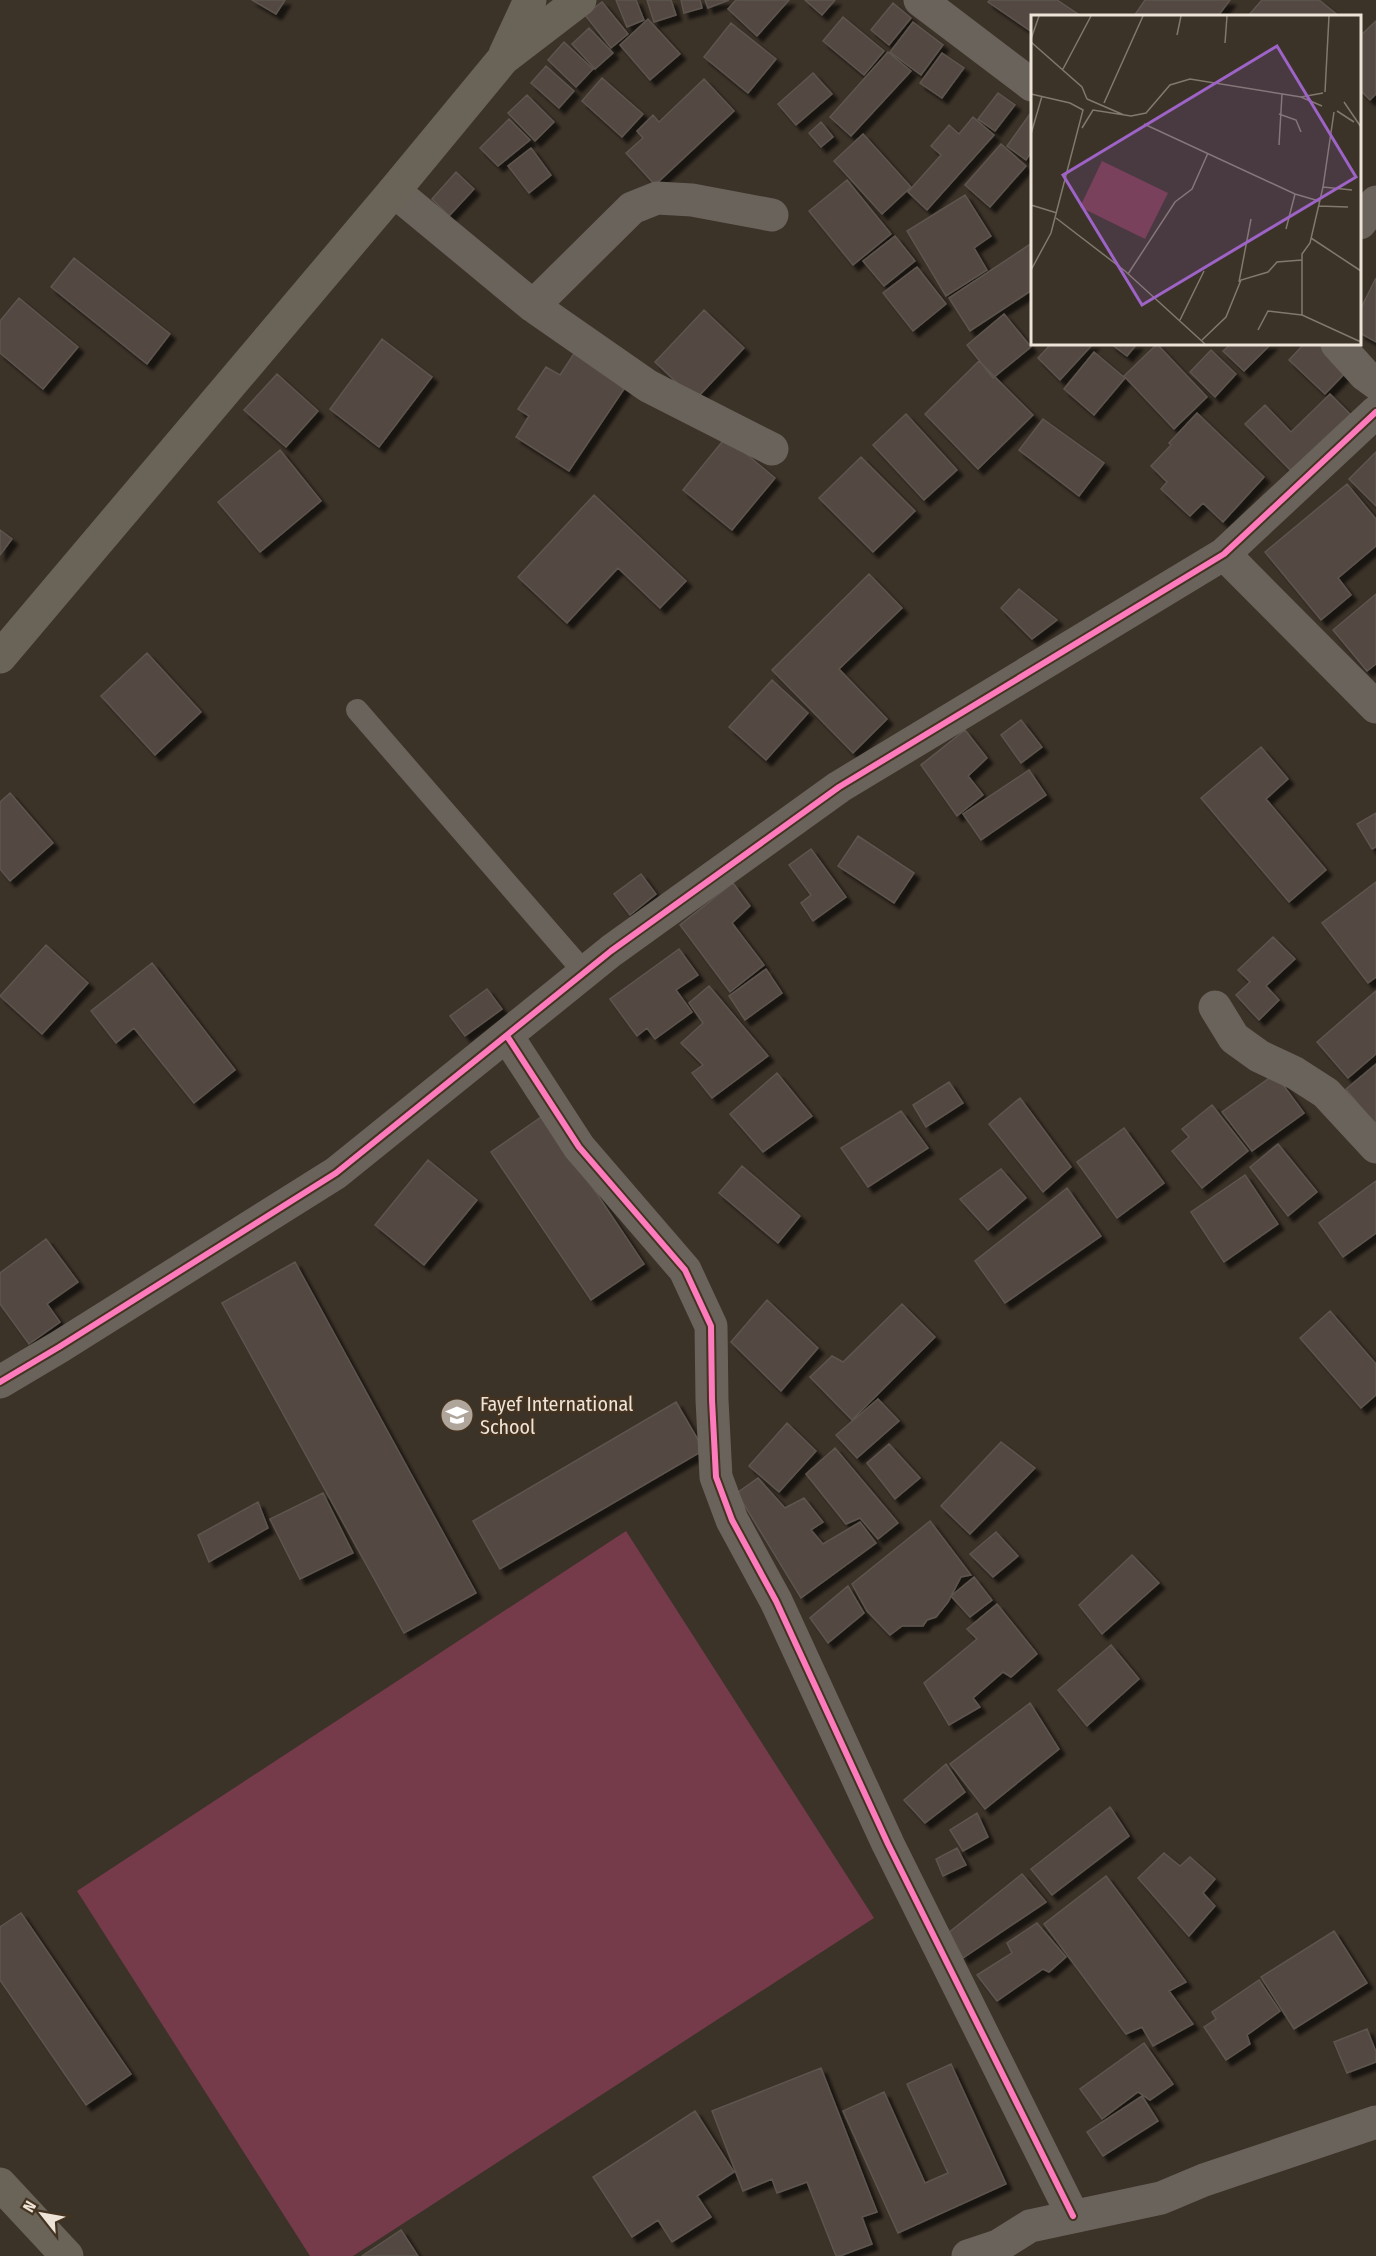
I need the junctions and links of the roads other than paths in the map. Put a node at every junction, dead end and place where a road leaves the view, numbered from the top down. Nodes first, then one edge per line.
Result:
1 (530, 0) edge
2 (580, 0) edge
3 (920, 0) edge
4 (503, 59) junction
5 (1031, 84) edge
6 (394, 191) junction
7 (1376, 202) edge
8 (772, 215) dead end
9 (1361, 221) edge
10 (533, 306) junction
11 (1338, 345) edge
12 (1376, 383) edge
13 (1376, 412) edge
14 (772, 449) dead end
15 (1224, 554) junction
16 (0, 657) edge
17 (1376, 708) edge
18 (357, 710) dead end
19 (585, 973) junction
20 (1215, 1007) dead end
21 (507, 1036) junction
22 (1376, 1147) edge
23 (0, 1382) edge
24 (1376, 2122) edge
25 (0, 2184) edge
26 (1073, 2216) junction
27 (67, 2256) edge
28 (968, 2256) edge

1 - 4 street
2 - 4 street
3 - 5 street
4 - 6 street
6 - 10 street
6 - 16 street
7 - 9 street
8 - 10 street
10 - 14 street
11 - 12 street
13 - 15 street
15 - 17 street
15 - 19 street
18 - 19 lane
19 - 21 street
20 - 22 street
21 - 23 street
21 - 26 street
24 - 26 street
25 - 27 street
26 - 28 street

